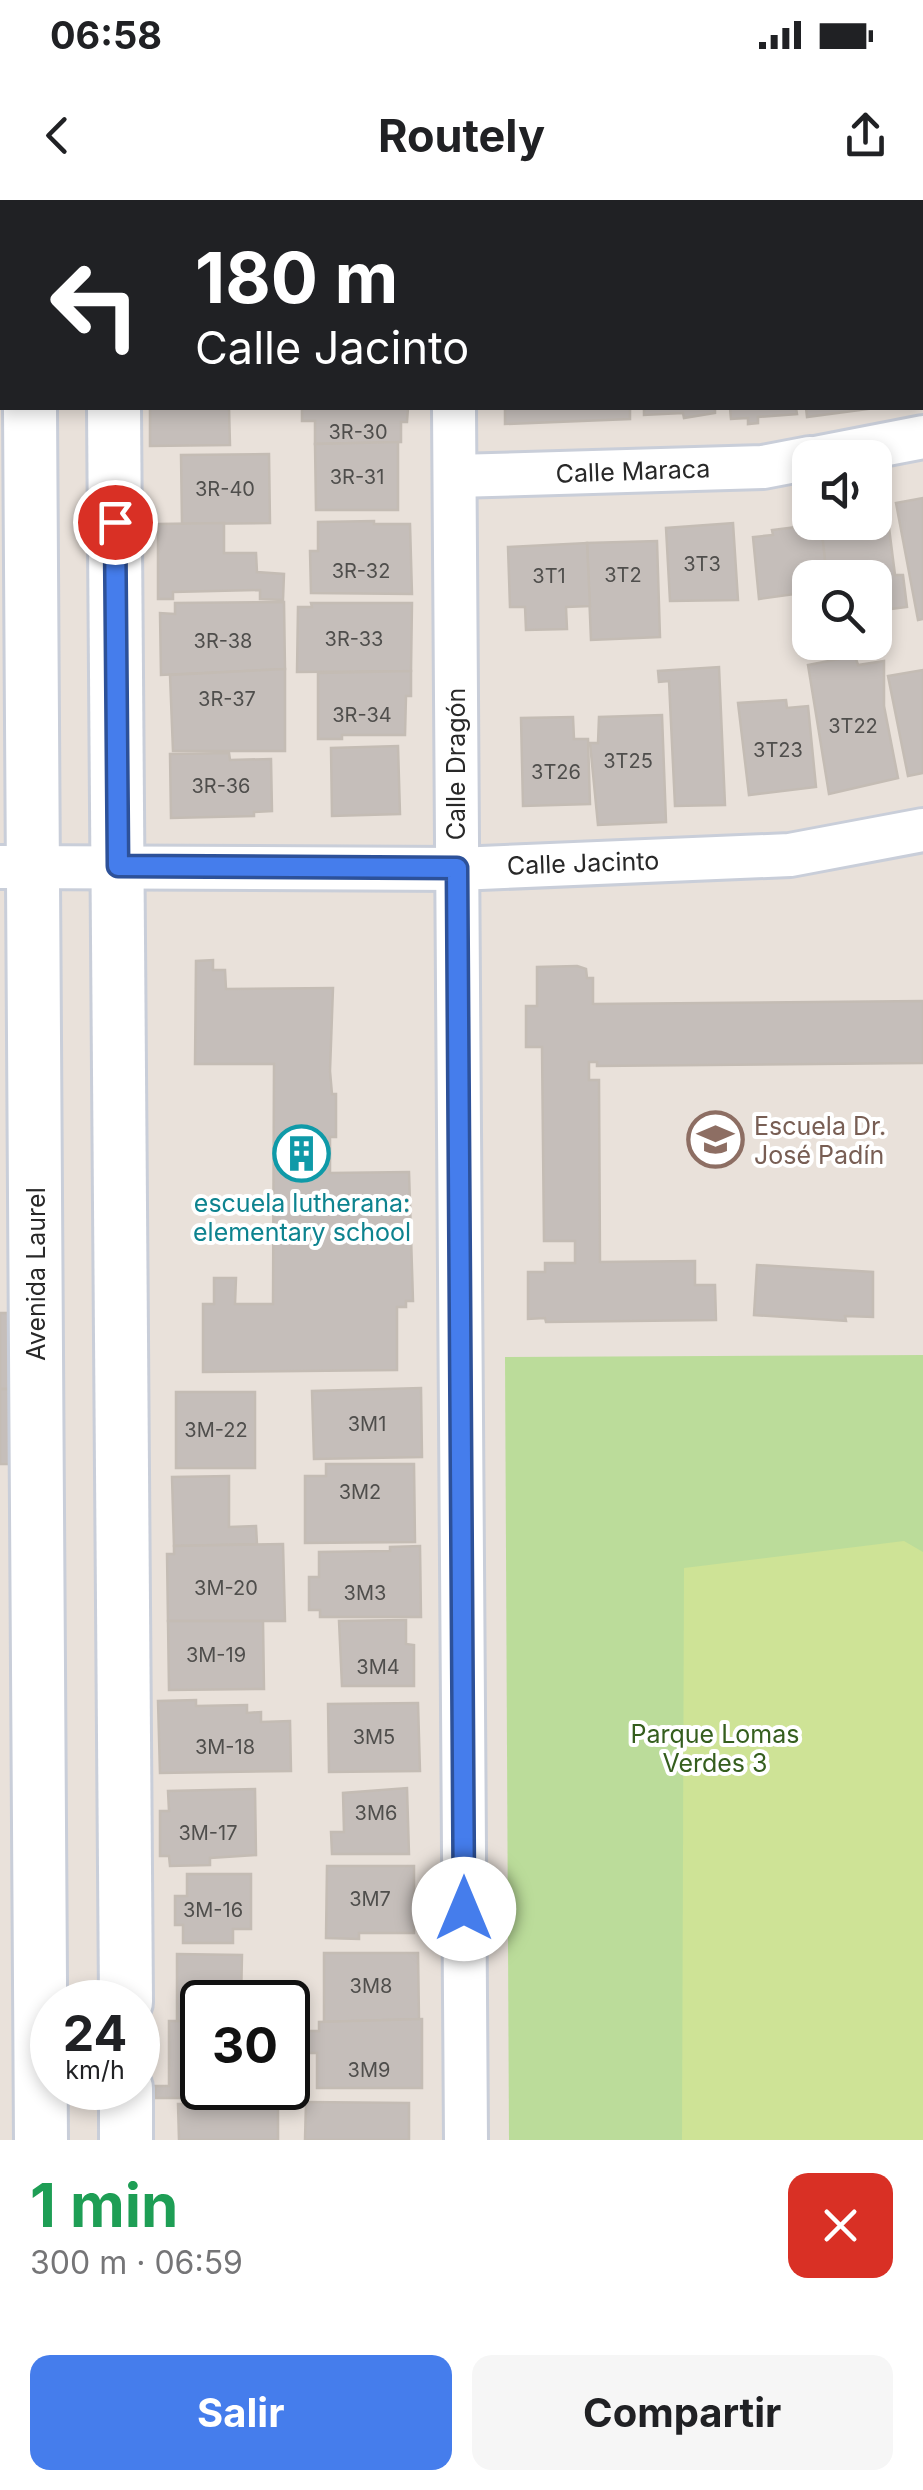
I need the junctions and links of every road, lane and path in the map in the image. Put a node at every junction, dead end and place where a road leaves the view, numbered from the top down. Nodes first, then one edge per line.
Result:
1 (30, 410) edge
2 (114, 410) edge
3 (454, 410) edge
4 (923, 437) edge
5 (892, 443) edge
6 (792, 462) edge
7 (455, 476) junction
8 (923, 830) edge
9 (118, 866) junction
10 (17, 867) edge
11 (457, 868) junction
12 (126, 1980) edge
13 (126, 2110) edge
14 (41, 2140) edge
15 (126, 2140) edge
16 (466, 2140) edge

1 - 10 street, Avenida Laurel
2 - 9 street
3 - 7 street, Calle Dragón
4 - 5 street, Calle Maraca
6 - 7 street, Calle Maraca
7 - 11 street, Calle Dragón
8 - 11 street, Calle Jacinto
9 - 10 street, Calle Jacinto
9 - 11 street, Calle Jacinto
9 - 12 street
10 - 14 street, Avenida Laurel
11 - 16 street, Calle Dragón
13 - 15 street

